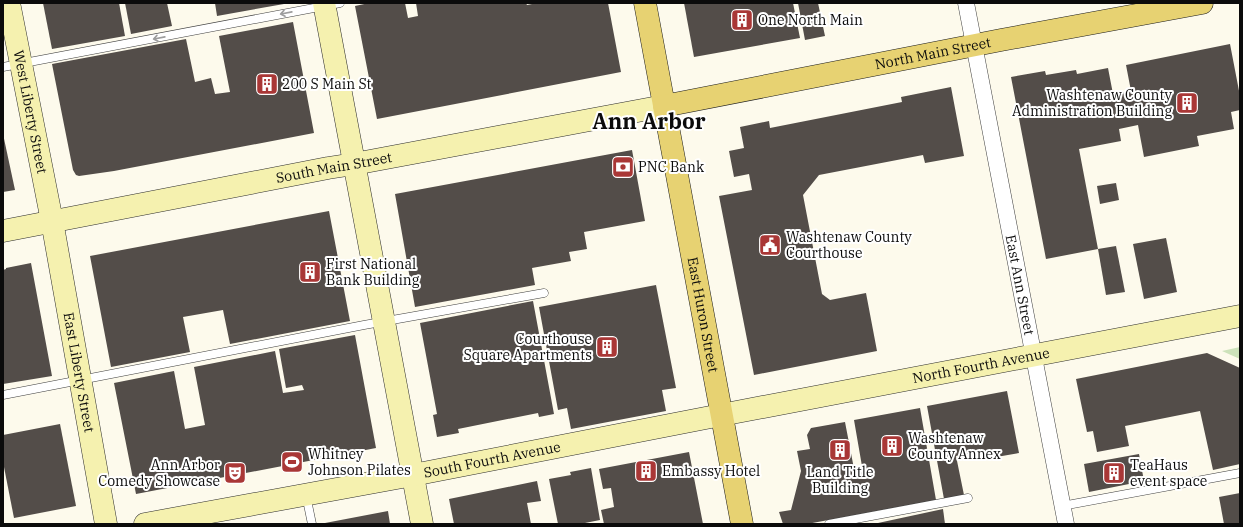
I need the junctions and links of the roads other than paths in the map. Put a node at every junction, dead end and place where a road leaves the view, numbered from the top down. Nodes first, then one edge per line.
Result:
1 (10, 3) edge
2 (645, 3) edge
3 (966, 3) edge
4 (1202, 3) edge
5 (330, 4) edge
6 (974, 46) junction
7 (12, 66) edge
8 (664, 106) junction
9 (354, 164) junction
10 (52, 221) junction
11 (3, 231) edge
12 (544, 293) dead end
13 (1240, 316) edge
14 (384, 321) junction
15 (1033, 355) junction
16 (80, 380) junction
17 (3, 395) edge
18 (721, 415) junction
19 (1240, 472) edge
20 (413, 475) junction
21 (306, 495) junction
22 (968, 498) dead end
23 (1062, 506) junction
24 (106, 524) edge
25 (145, 524) edge
26 (312, 524) edge
27 (422, 524) edge
28 (742, 524) edge
29 (829, 524) edge
30 (1066, 524) edge

1 - 7 street, West Liberty Street
2 - 8 main road, East Huron Street
3 - 6 street, East Ann Street
4 - 6 main road, North Main Street
5 -> 7 lane
5 - 9 street
6 - 8 main road, North Main Street
6 - 15 street, East Ann Street
7 - 10 street, West Liberty Street
8 - 9 street, South Main Street
8 - 18 main road, East Huron Street
9 - 10 street, South Main Street
9 - 14 street
10 - 11 street, South Main Street
10 - 16 street, East Liberty Street
12 - 14 lane
13 - 15 street, North Fourth Avenue
14 - 16 lane
14 - 20 street
15 - 18 street, North Fourth Avenue
15 - 23 street, East Ann Street
16 - 17 lane
16 - 24 street, East Liberty Street
18 - 20 street, South Fourth Avenue
18 - 28 main road, East Huron Street
19 - 23 lane
20 - 21 street, South Fourth Avenue
20 - 27 street
21 - 25 street, South Fourth Avenue
21 - 26 lane
22 - 29 lane
23 - 30 street, East Ann Street

